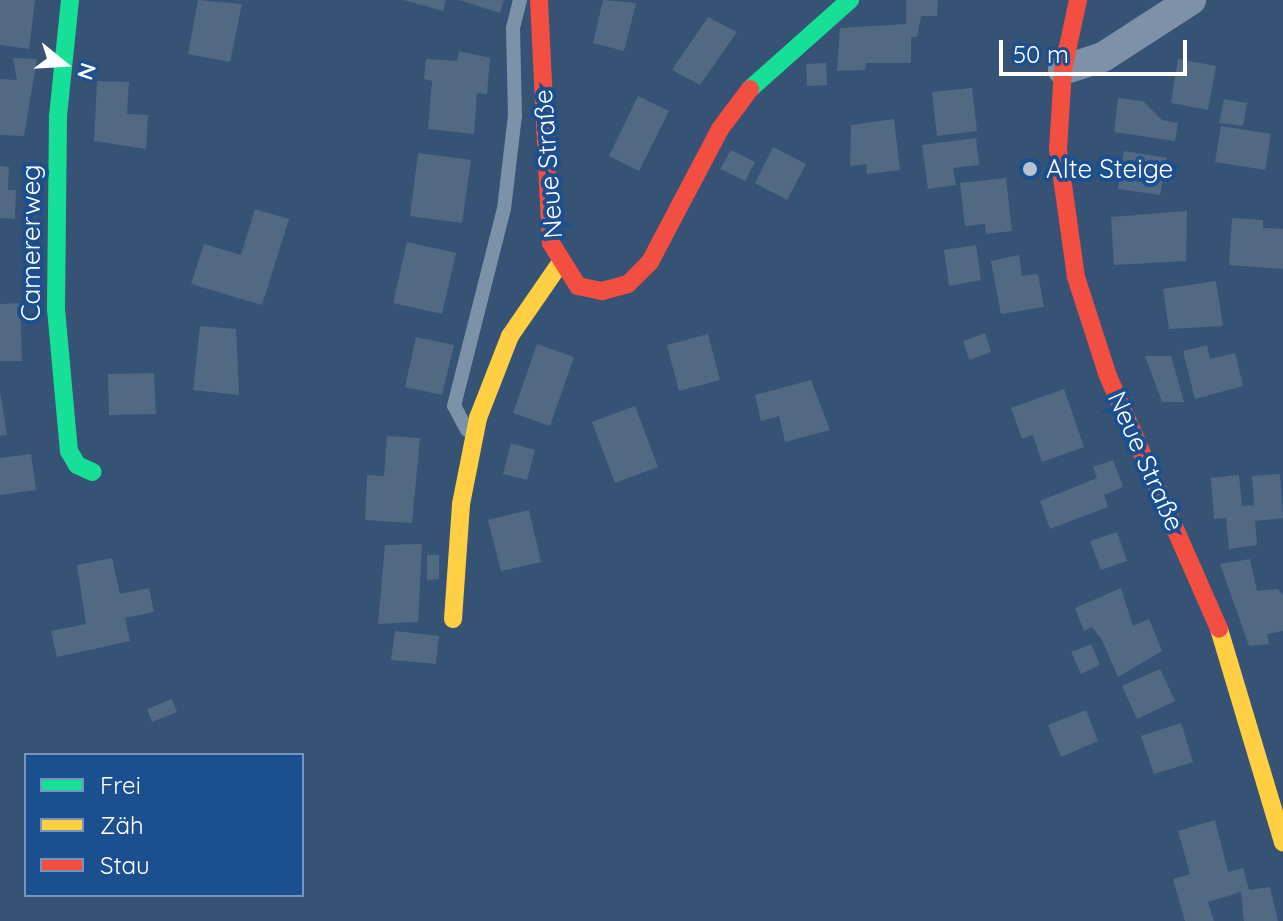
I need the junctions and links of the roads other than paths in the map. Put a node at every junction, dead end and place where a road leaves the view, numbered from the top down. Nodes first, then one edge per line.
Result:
1 (70, 0) edge
2 (520, 0) edge
3 (539, 0) edge
4 (850, 0) edge
5 (1078, 0) edge
6 (1191, 0) edge
7 (1063, 70) junction
8 (559, 265) junction
9 (473, 437) junction
10 (93, 472) dead end
11 (453, 619) dead end
12 (1283, 843) edge

1 - 10 street, Camererweg
2 - 9 lane
3 - 8 street, Neue Straße
4 - 8 street, Neue Straße
5 - 7 street, Neue Straße
6 - 7 street
7 - 12 street, Neue Straße
8 - 9 street
9 - 11 street

